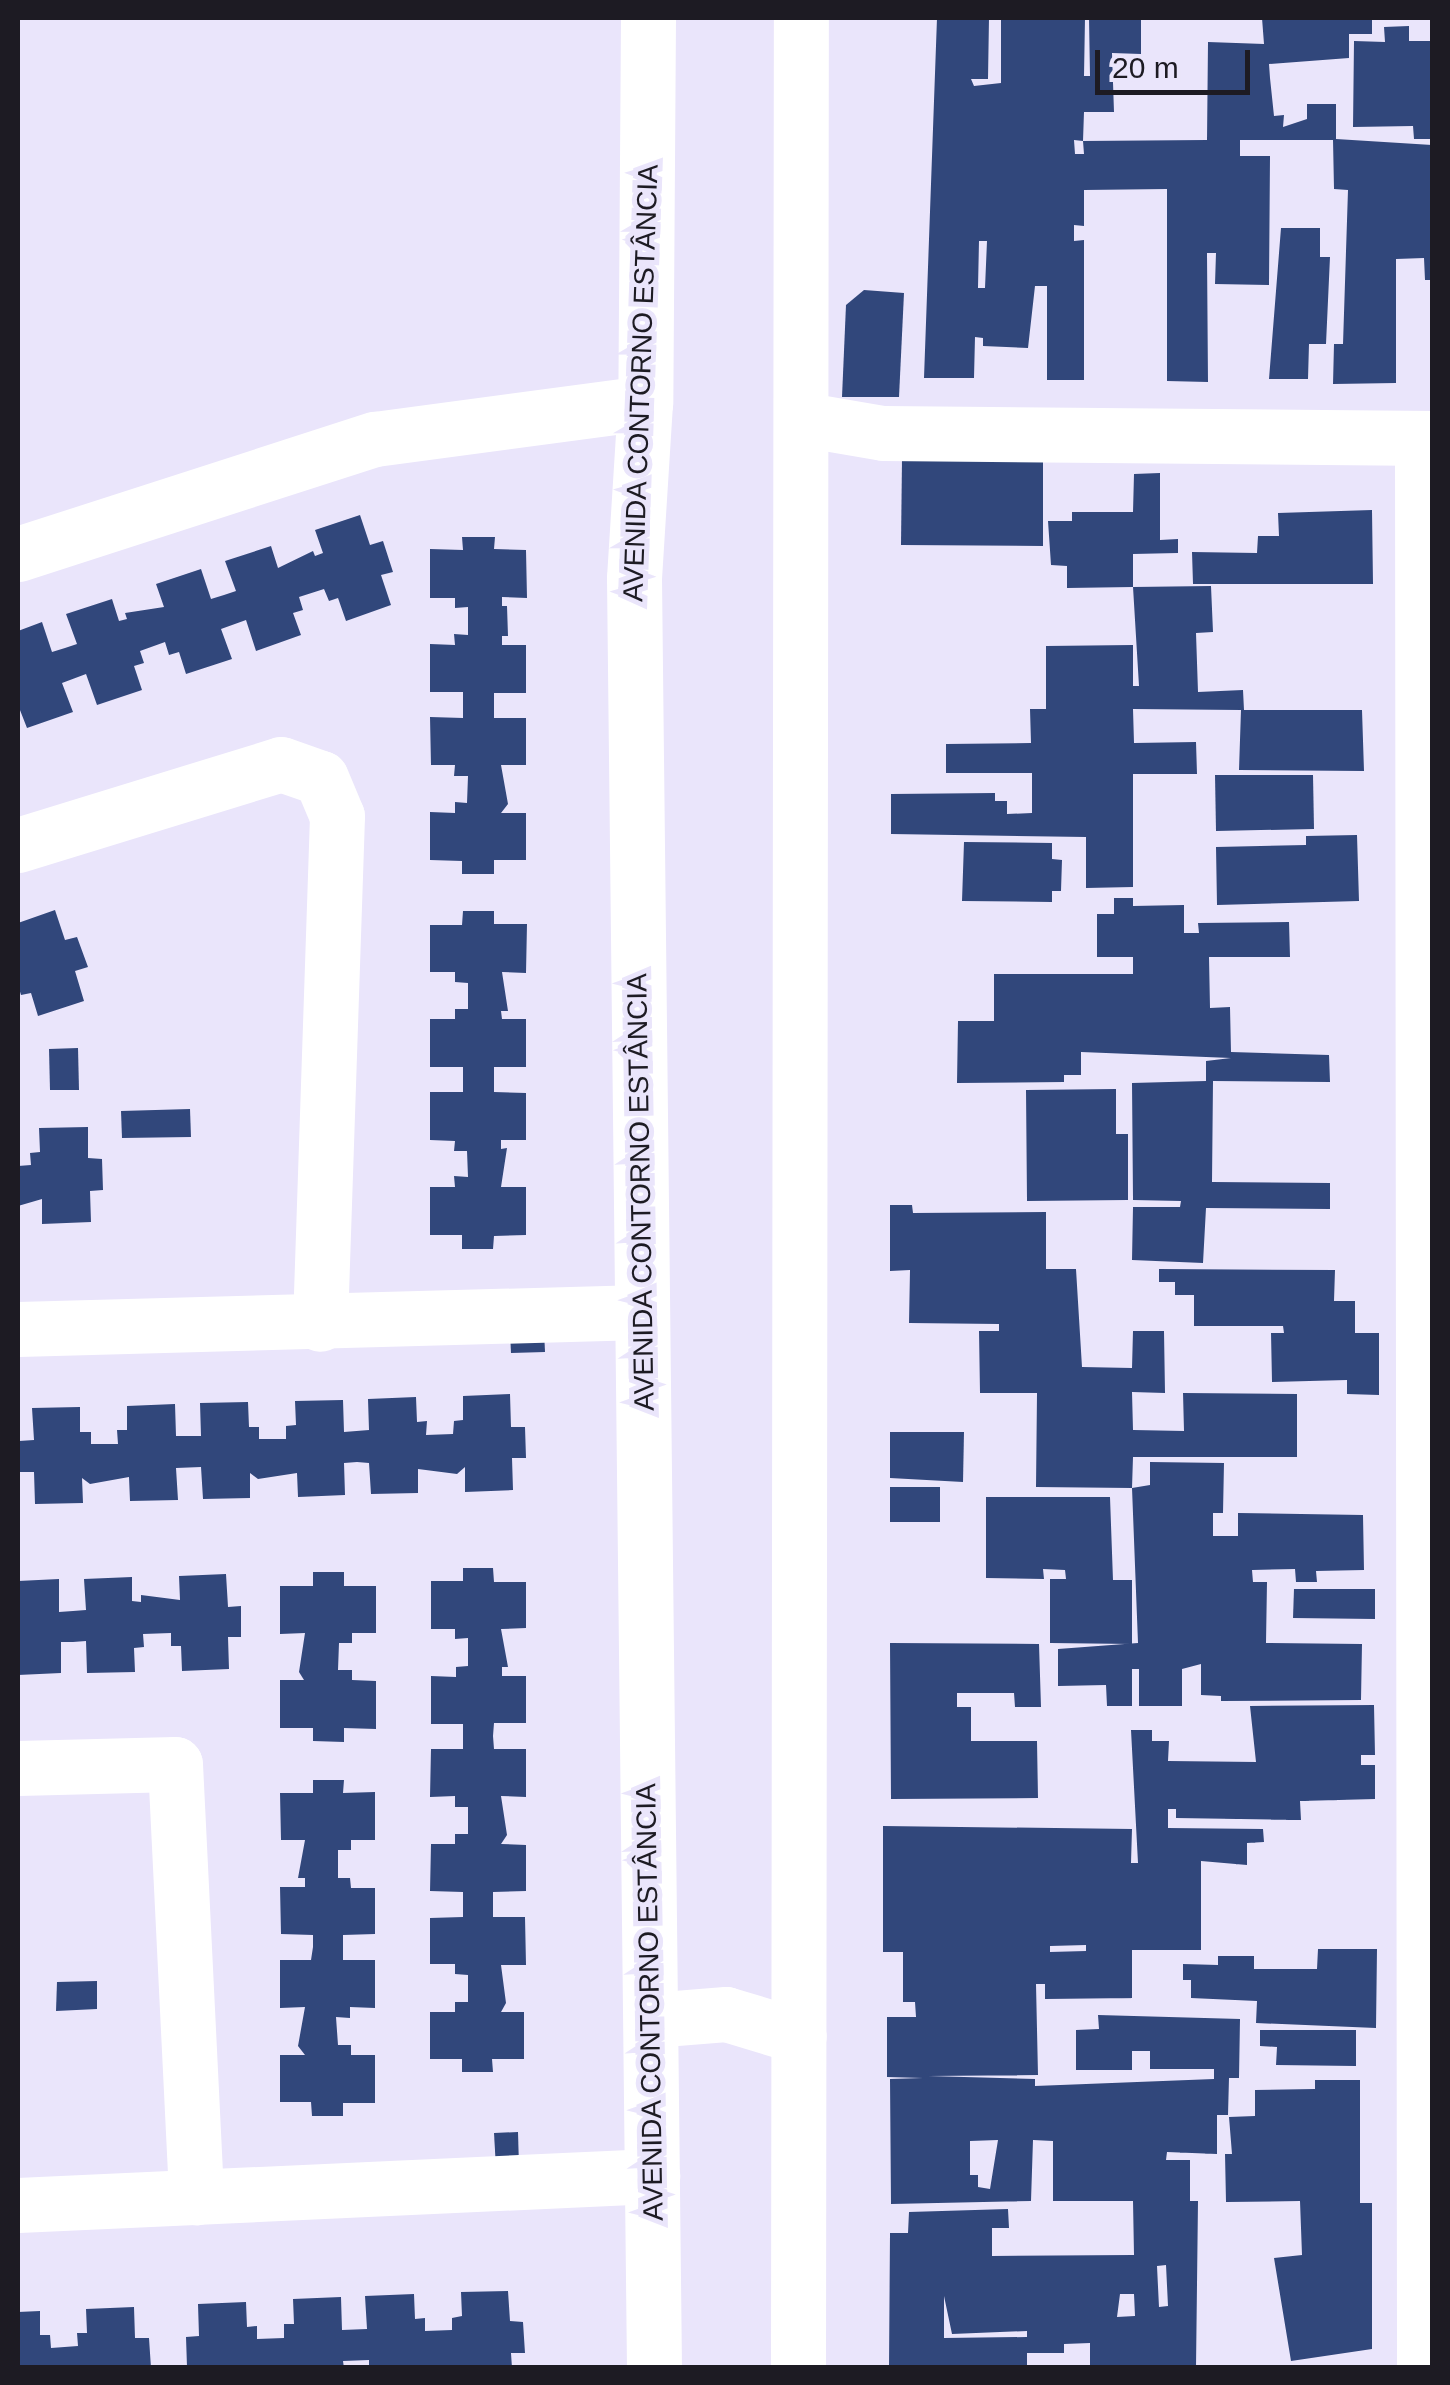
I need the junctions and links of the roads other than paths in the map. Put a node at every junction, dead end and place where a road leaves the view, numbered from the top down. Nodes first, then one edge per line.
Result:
1 (648, 18) edge
2 (801, 18) edge
3 (645, 403) junction
4 (801, 418) junction
5 (1427, 438) edge
6 (18, 554) edge
7 (18, 845) edge
8 (642, 1312) junction
9 (320, 1324) junction
10 (18, 1329) edge
11 (18, 1768) edge
12 (651, 2020) junction
13 (799, 2036) junction
14 (652, 2176) junction
15 (196, 2197) junction
16 (18, 2205) edge
17 (654, 2368) edge
18 (798, 2368) edge
19 (1424, 2368) edge

1 - 3 street, AVENIDA CONTORNO ESTÂNCIA
2 - 4 street
3 - 6 street
3 - 8 street, AVENIDA CONTORNO ESTÂNCIA
4 - 5 street
4 - 13 street
5 - 19 street
7 - 9 street
8 - 9 street
8 - 12 street, AVENIDA CONTORNO ESTÂNCIA
9 - 10 street
11 - 15 street
12 - 13 street
12 - 14 street, AVENIDA CONTORNO ESTÂNCIA
13 - 18 street
14 - 15 street
14 - 17 street, AVENIDA CONTORNO ESTÂNCIA
15 - 16 street

